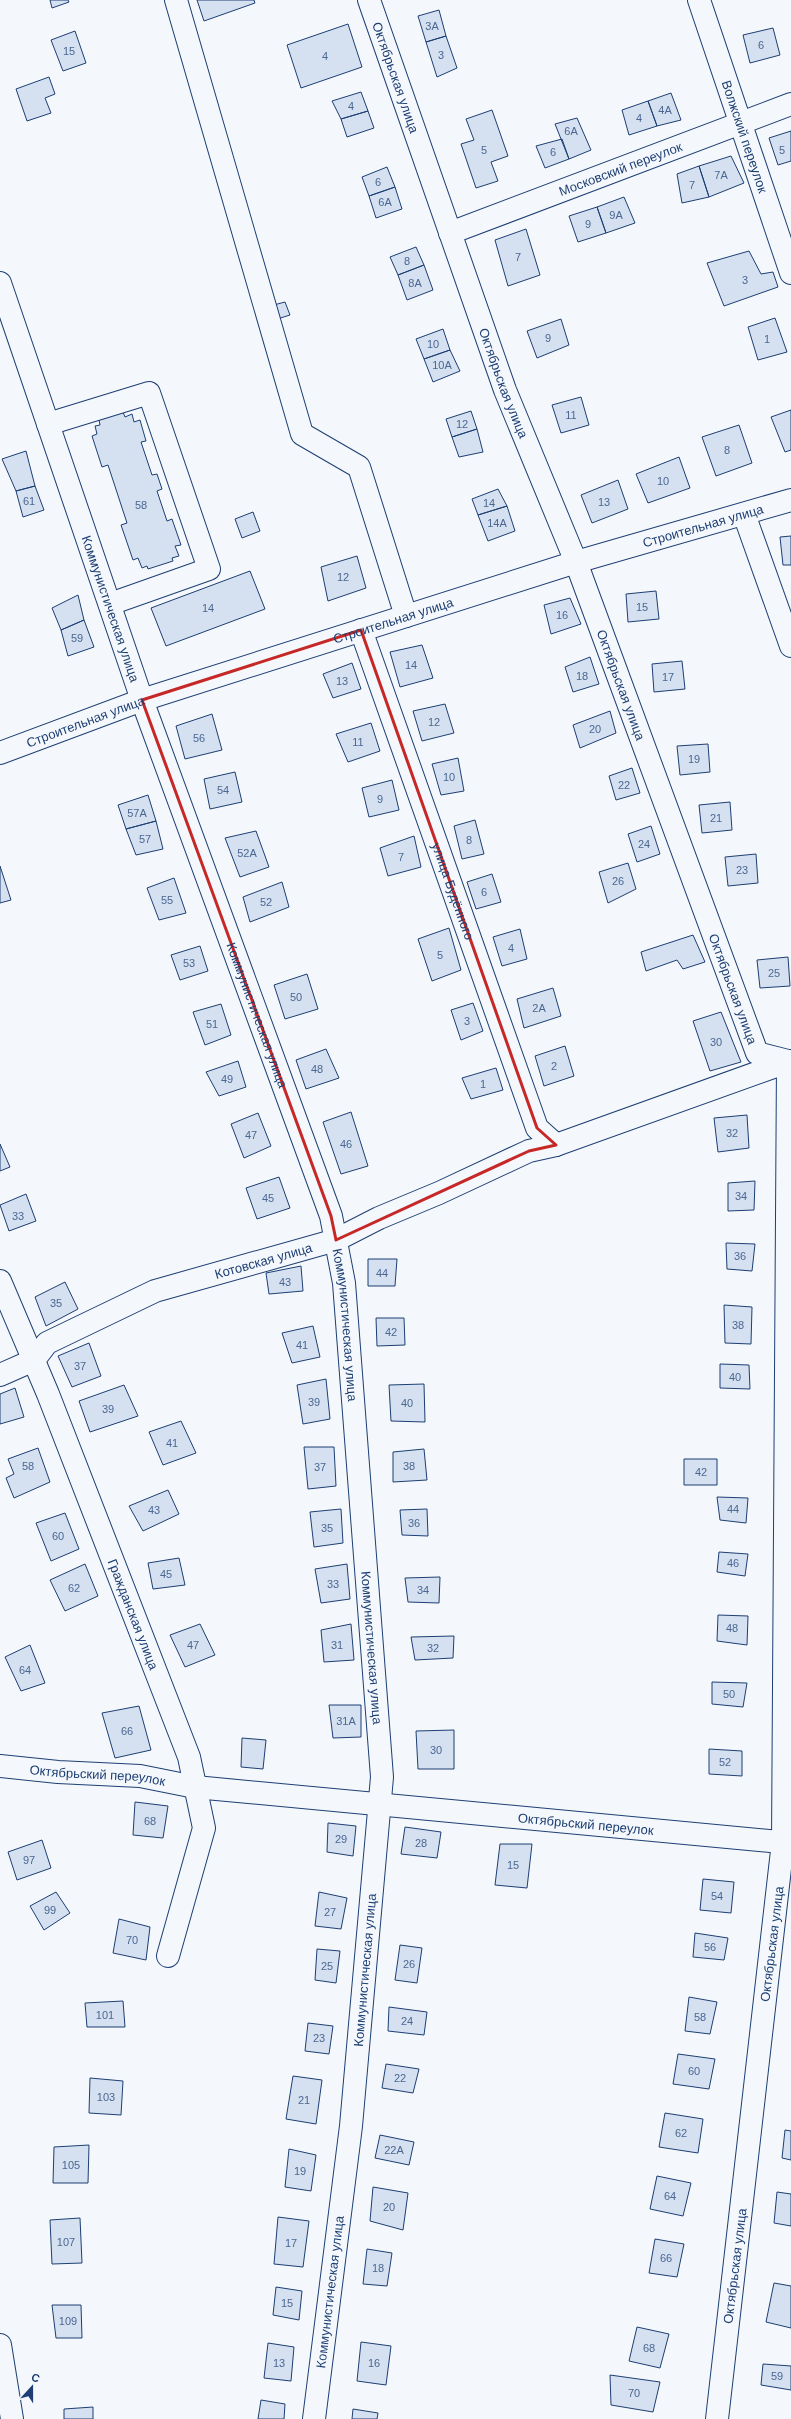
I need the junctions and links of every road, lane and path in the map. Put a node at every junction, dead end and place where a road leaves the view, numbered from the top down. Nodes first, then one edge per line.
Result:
1 (176, 0) edge
2 (369, 0) edge
3 (699, 0) edge
4 (791, 104) edge
5 (739, 125) junction
6 (450, 233) junction
7 (791, 273) edge
8 (0, 283) edge
9 (48, 424) junction
10 (791, 500) edge
11 (744, 514) junction
12 (576, 562) junction
13 (110, 604) junction
14 (406, 616) junction
15 (361, 630) junction
16 (791, 646) edge
17 (142, 700) junction
18 (0, 754) edge
19 (790, 1061) edge
20 (556, 1145) junction
21 (336, 1240) junction
22 (0, 1281) edge
23 (34, 1360) junction
24 (0, 1374) edge
25 (0, 1766) edge
26 (195, 1787) junction
27 (380, 1805) junction
28 (787, 1842) edge
29 (168, 1956) dead end
30 (0, 2346) edge
31 (12, 2419) edge
32 (314, 2419) edge
33 (717, 2419) edge

1 - 14 street
2 - 6 street, Октябрьская улица
3 - 5 street, Волжский переулок
4 - 5 street, Московский переулок
5 - 6 street, Московский переулок
5 - 7 street, Волжский переулок
6 - 12 street, Октябрьская улица
8 - 9 street, Коммунистическая улица
9 - 13 street, Коммунистическая улица
9 - 13 street
10 - 11 street, Строительная улица
11 - 12 street, Строительная улица
11 - 16 street
12 - 14 street, Строительная улица
12 - 19 street, Октябрьская улица
13 - 17 street, Коммунистическая улица
14 - 15 street, Строительная улица
15 - 17 street, Строительная улица
15 - 20 street, улица Будённого
17 - 18 street, Строительная улица
17 - 21 street, Коммунистическая улица
19 - 20 street, Котовская улица
19 - 28 street, Октябрьская улица
20 - 21 street, Котовская улица
21 - 23 street, Котовская улица
21 - 27 street, Коммунистическая улица
22 - 23 street, Гражданская улица
23 - 24 street
23 - 26 street, Гражданская улица
25 - 26 street, Октябрьский переулок
26 - 27 street, Октябрьский переулок
26 - 29 street, Гражданская улица
27 - 28 street, Октябрьский переулок
27 - 32 street, Коммунистическая улица
28 - 33 street, Октябрьская улица
30 - 31 street

